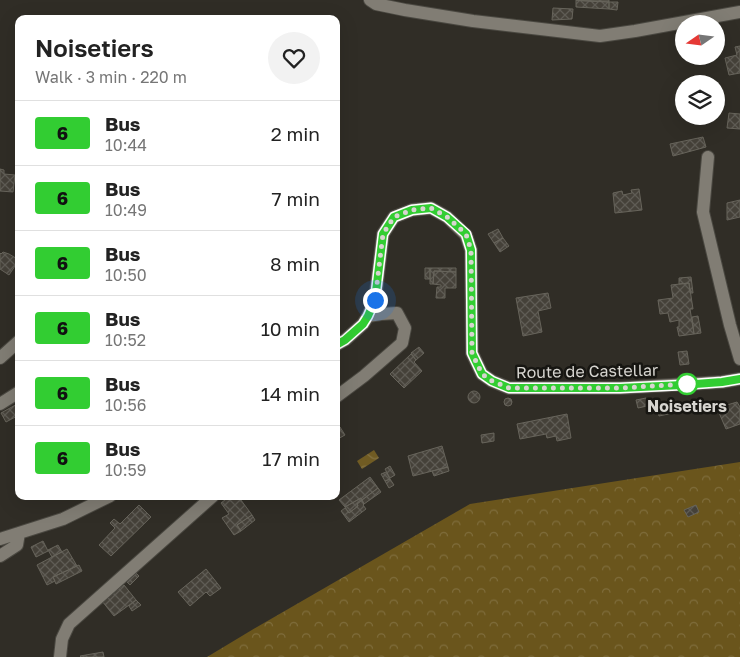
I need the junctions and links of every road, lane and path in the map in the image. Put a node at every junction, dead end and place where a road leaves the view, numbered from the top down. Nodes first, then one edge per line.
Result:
1 (370, 0) edge
2 (740, 12) edge
3 (708, 157) dead end
4 (368, 316) junction
5 (340, 343) edge
6 (15, 345) edge
7 (0, 358) edge
8 (740, 359) edge
9 (740, 379) edge
10 (15, 395) edge
11 (340, 395) edge
12 (0, 404) edge
13 (102, 500) edge
14 (209, 500) edge
15 (19, 533) junction
16 (0, 539) edge
17 (0, 556) edge
18 (60, 657) edge

1 - 2 street
3 - 8 street
4 - 5 street, Route de Castellar
4 - 9 street, Route de Castellar
4 - 11 street
6 - 7 street
10 - 12 street
13 - 15 street
14 - 18 street
15 - 16 street
15 - 17 street

